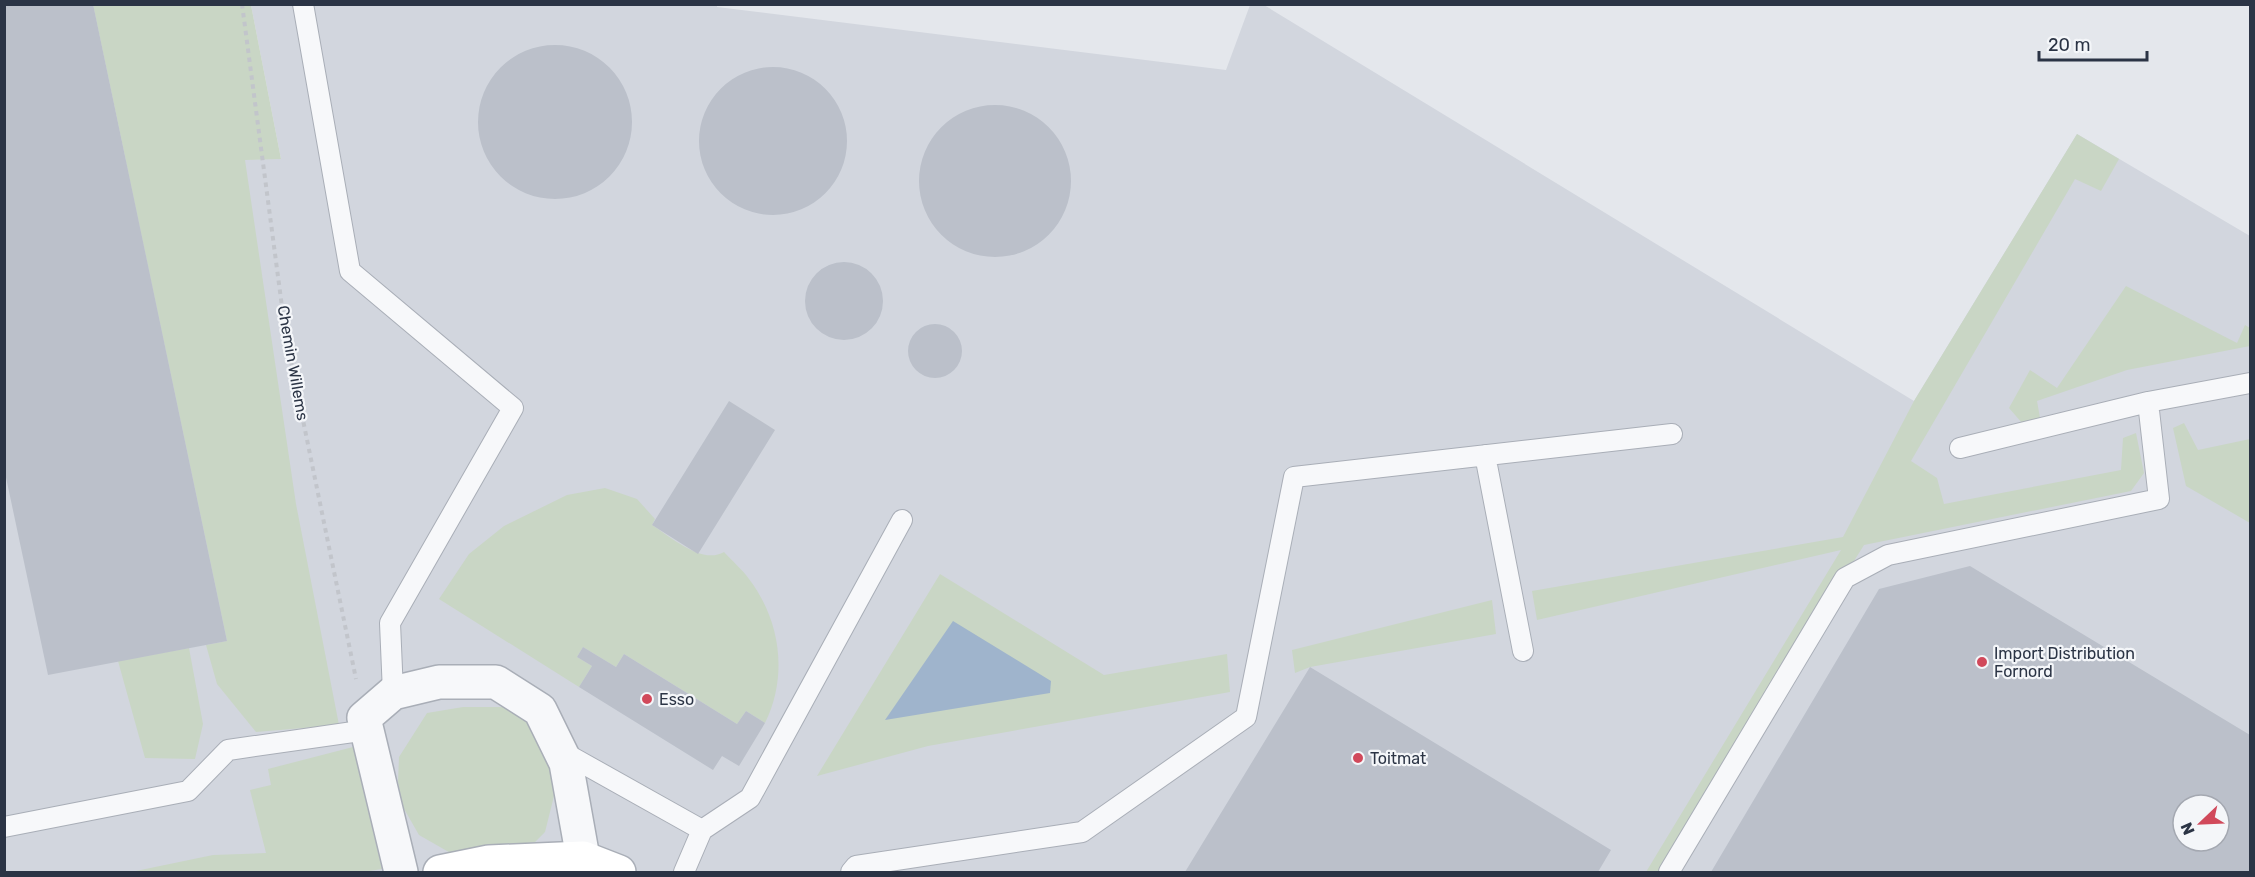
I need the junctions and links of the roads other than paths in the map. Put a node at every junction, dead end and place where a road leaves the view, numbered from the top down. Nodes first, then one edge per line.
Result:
1 (303, 4) edge
2 (2250, 384) edge
3 (2148, 402) junction
4 (1672, 434) dead end
5 (1960, 448) dead end
6 (1485, 455) junction
7 (902, 519) dead end
8 (1523, 651) dead end
9 (393, 693) junction
10 (366, 724) junction
11 (560, 750) junction
12 (4, 827) edge
13 (702, 830) junction
14 (583, 858) junction
15 (401, 873) edge
16 (440, 873) edge
17 (619, 873) edge
18 (684, 873) edge
19 (852, 873) edge
20 (1669, 873) edge

1 - 9 lane
2 - 3 lane
3 - 5 lane
3 - 20 lane
4 - 6 lane
6 - 8 lane
6 - 19 lane
7 - 13 lane
9 - 10 street
9 - 11 street
10 - 12 lane
10 - 15 street
11 - 13 lane
11 - 14 street
13 - 18 lane
14 - 16 street
14 - 17 street

